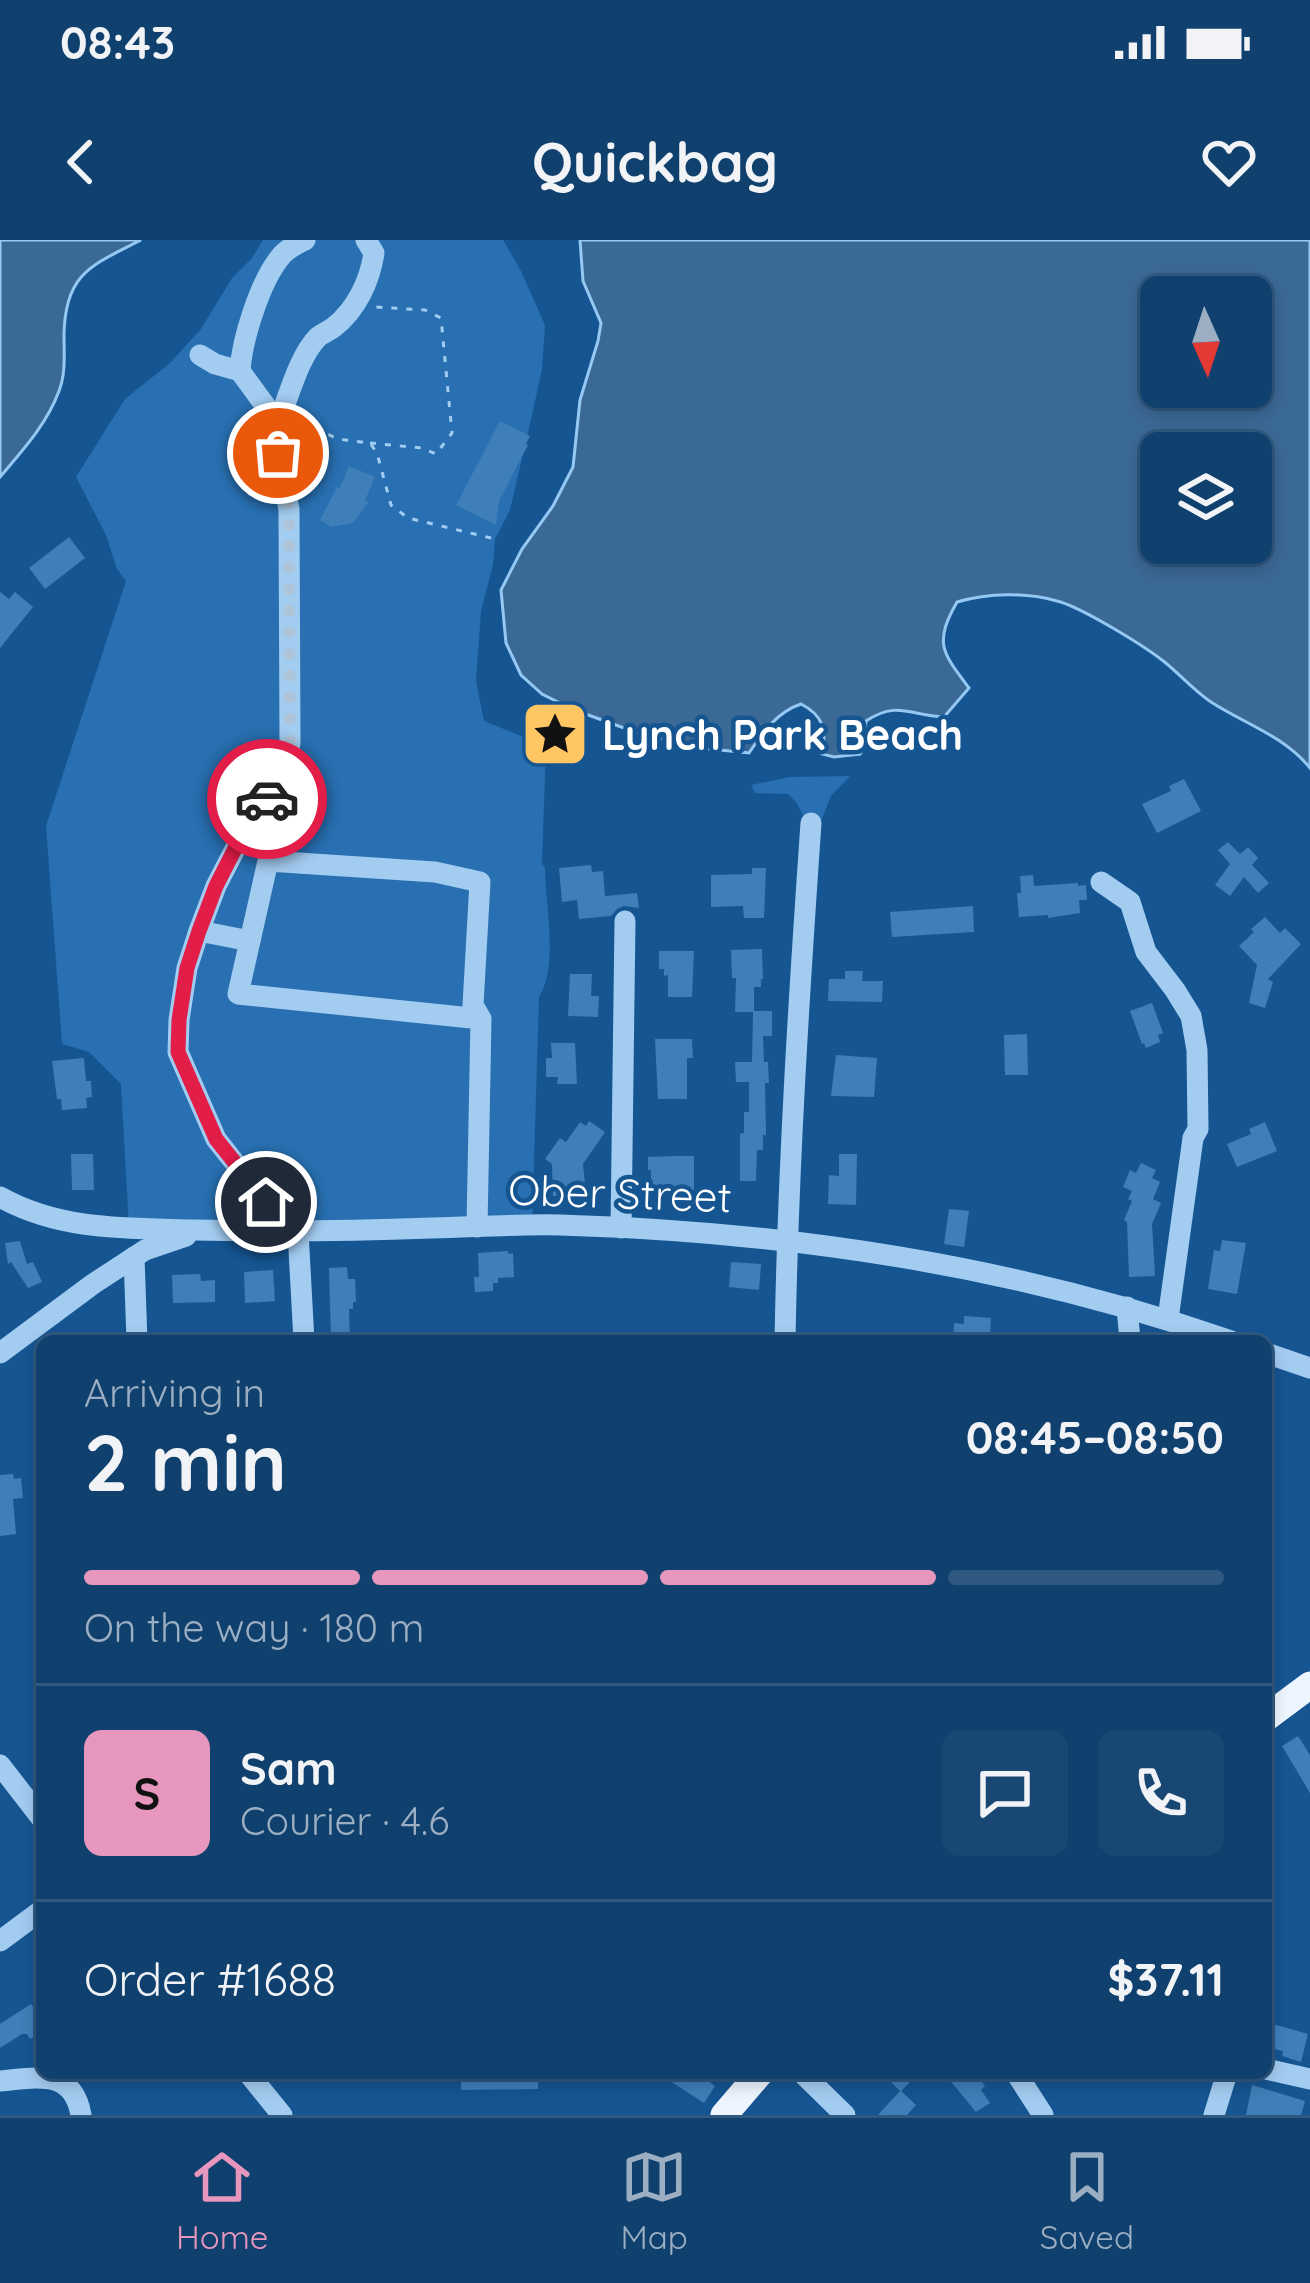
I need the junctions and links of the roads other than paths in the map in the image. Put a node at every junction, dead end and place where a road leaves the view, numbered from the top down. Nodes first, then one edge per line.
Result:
1 (305, 240) edge
2 (366, 240) edge
3 (200, 355) dead end
4 (240, 371) junction
5 (281, 415) junction
6 (811, 823) dead end
7 (1101, 882) dead end
8 (626, 921) dead end
9 (199, 931) junction
10 (250, 941) junction
11 (481, 1019) junction
12 (0, 1197) edge
13 (477, 1227) junction
14 (621, 1228) junction
15 (203, 1230) junction
16 (298, 1232) junction
17 (787, 1240) junction
18 (134, 1257) junction
19 (1127, 1307) junction
20 (1168, 1319) junction
21 (137, 1335) edge
22 (304, 1335) edge
23 (785, 1335) edge
24 (1129, 1335) edge
25 (1214, 1335) edge
26 (0, 1353) edge
27 (1272, 1355) edge
28 (1310, 1368) edge
29 (1310, 1685) edge
30 (1272, 1714) edge
31 (0, 1765) edge
32 (36, 1811) edge
33 (36, 1914) edge
34 (0, 1941) edge
35 (1272, 2070) edge
36 (36, 2078) edge
37 (52, 2079) edge
38 (253, 2079) edge
39 (755, 2079) edge
40 (808, 2079) edge
41 (1020, 2079) edge
42 (1225, 2079) edge
43 (1310, 2079) edge
44 (0, 2081) edge
45 (81, 2115) edge
46 (282, 2115) edge
47 (724, 2115) edge
48 (845, 2115) edge
49 (1043, 2115) edge
50 (1214, 2115) edge

1 - 4 street
2 - 5 street
3 - 4 street
4 - 5 street
5 - 9 street
6 - 17 street
7 - 20 street
8 - 14 street
9 - 10 street
9 - 16 street
10 - 11 street
10 - 11 street
11 - 13 street
12 - 15 street, Ober Street
13 - 14 street, Ober Street
13 - 16 street, Ober Street
14 - 17 street, Ober Street
15 - 16 street, Ober Street
15 - 18 street
16 - 22 street
17 - 19 street, Ober Street
17 - 23 street
18 - 21 street
18 - 26 street
19 - 20 street, Ober Street
19 - 24 street
20 - 25 street, Ober Street
27 - 28 street
29 - 30 main road
31 - 32 street
33 - 34 street
35 - 43 street
36 - 44 street
37 - 45 street
38 - 46 street
39 - 47 main road
40 - 48 street
41 - 49 street
42 - 50 street

